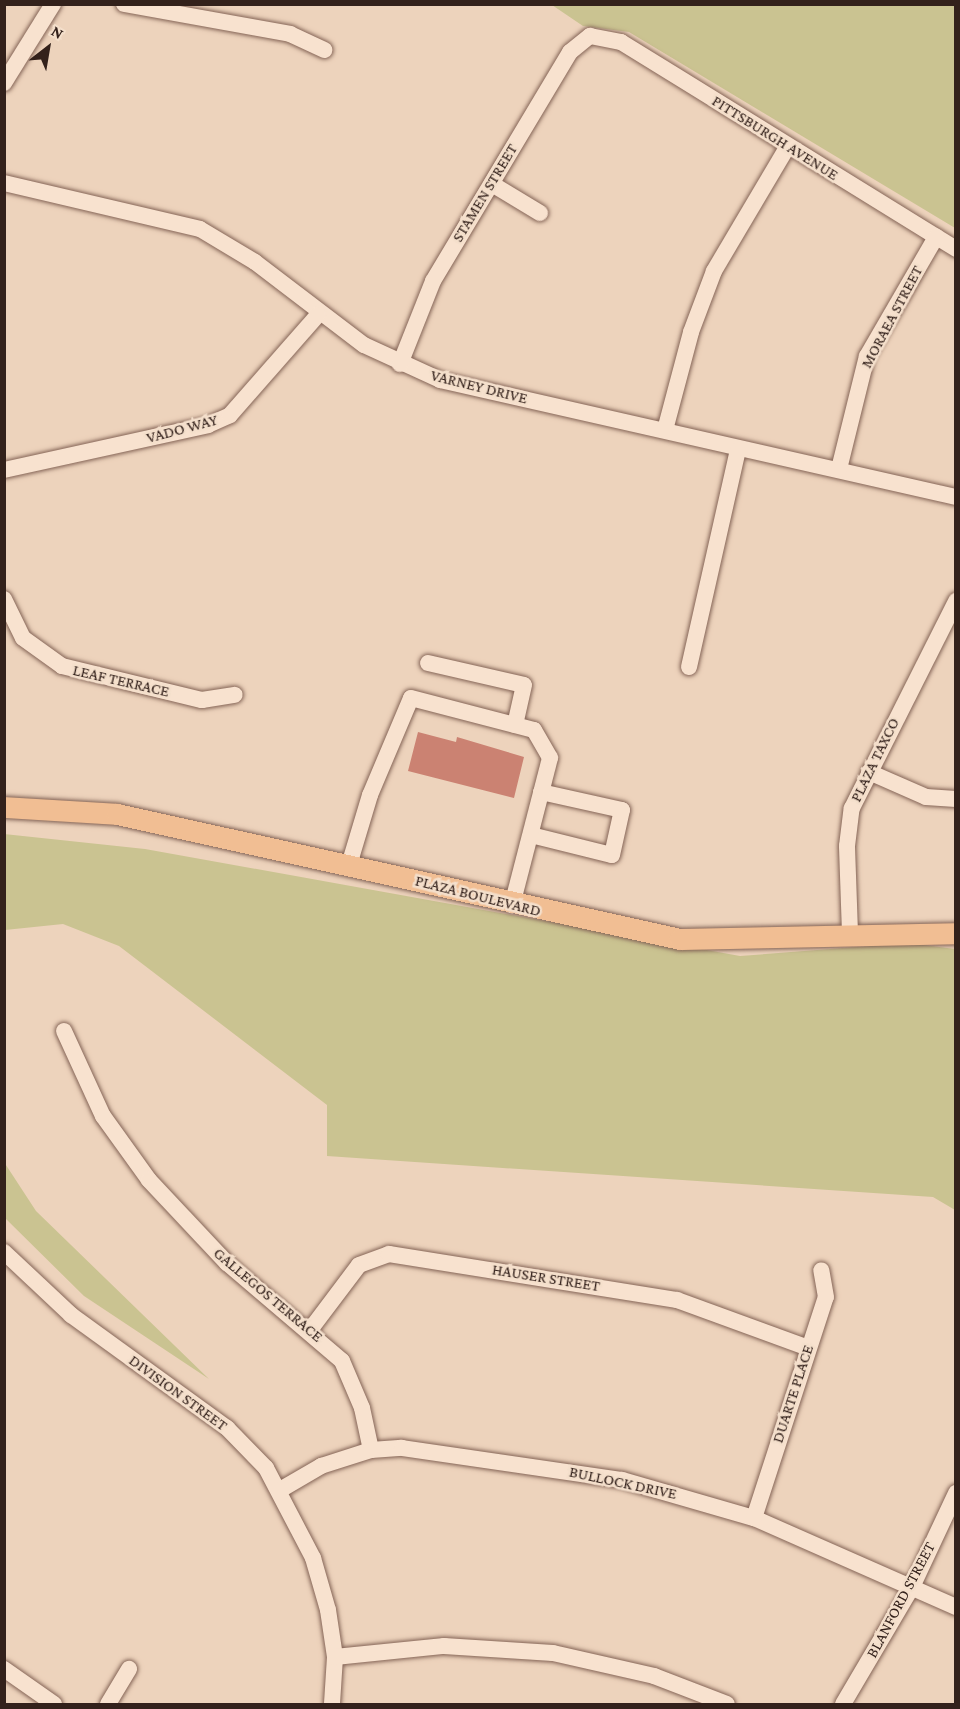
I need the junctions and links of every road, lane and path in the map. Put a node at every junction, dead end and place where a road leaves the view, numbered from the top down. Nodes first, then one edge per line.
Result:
1 (52, 4) edge
2 (124, 4) edge
3 (590, 36) joint
4 (325, 50) dead end
5 (4, 83) edge
6 (788, 146) junction
7 (4, 183) edge
8 (492, 184) junction
9 (540, 213) dead end
10 (936, 237) junction
11 (956, 249) edge
12 (318, 315) junction
13 (400, 364) junction
14 (665, 430) junction
15 (738, 450) junction
16 (839, 469) junction
17 (4, 470) edge
18 (956, 497) edge
19 (4, 599) edge
20 (956, 601) edge
21 (428, 663) dead end
22 (689, 667) dead end
23 (235, 695) dead end
24 (515, 725) junction
25 (869, 772) junction
26 (542, 792) junction
27 (956, 799) edge
28 (4, 807) edge
29 (531, 835) junction
30 (349, 865) junction
31 (512, 905) junction
32 (850, 933) junction
33 (956, 933) edge
34 (64, 1031) dead end
35 (4, 1252) edge
36 (821, 1270) dead end
37 (310, 1330) junction
38 (808, 1348) junction
39 (371, 1450) junction
40 (280, 1490) junction
41 (956, 1493) edge
42 (754, 1518) junction
43 (912, 1587) junction
44 (956, 1607) edge
45 (335, 1657) junction
46 (129, 1669) dead end
47 (4, 1670) edge
48 (54, 1704) edge
49 (108, 1704) edge
50 (332, 1704) edge
51 (727, 1704) edge
52 (843, 1704) edge

1 - 5 street
2 - 4 street
3 - 6 street, PITTSBURGH AVENUE
3 - 8 street, STAMEN STREET
6 - 10 street, PITTSBURGH AVENUE
6 - 14 street
7 - 12 street, VARNEY DRIVE
8 - 9 street
8 - 13 street, STAMEN STREET
10 - 11 street, PITTSBURGH AVENUE
10 - 16 street, MORAEA STREET
12 - 13 street, VARNEY DRIVE
12 - 17 street, VADO WAY
13 - 14 street, VARNEY DRIVE
14 - 15 street, VARNEY DRIVE
15 - 16 street, VARNEY DRIVE
15 - 22 street
16 - 18 street, VARNEY DRIVE
19 - 23 street, LEAF TERRACE
20 - 25 street, PLAZA TAXCO
21 - 24 street
24 - 26 street
24 - 30 street
25 - 27 street
25 - 32 street, PLAZA TAXCO
26 - 29 street
26 - 29 street
28 - 30 main road, PLAZA BOULEVARD
29 - 31 street
30 - 31 main road, PLAZA BOULEVARD
31 - 32 main road, PLAZA BOULEVARD
32 - 33 main road, PLAZA BOULEVARD
34 - 37 street, GALLEGOS TERRACE
35 - 40 street, DIVISION STREET
36 - 38 street, DUARTE PLACE
37 - 38 street, HAUSER STREET
37 - 39 street, GALLEGOS TERRACE
38 - 42 street, DUARTE PLACE
39 - 40 street, BULLOCK DRIVE
39 - 42 street, BULLOCK DRIVE
40 - 45 street, DIVISION STREET
41 - 43 street, BLANFORD STREET
42 - 43 street, BULLOCK DRIVE
43 - 44 street, BULLOCK DRIVE
43 - 52 street, BLANFORD STREET
45 - 50 street, DIVISION STREET
45 - 51 street
46 - 49 street
47 - 48 street

